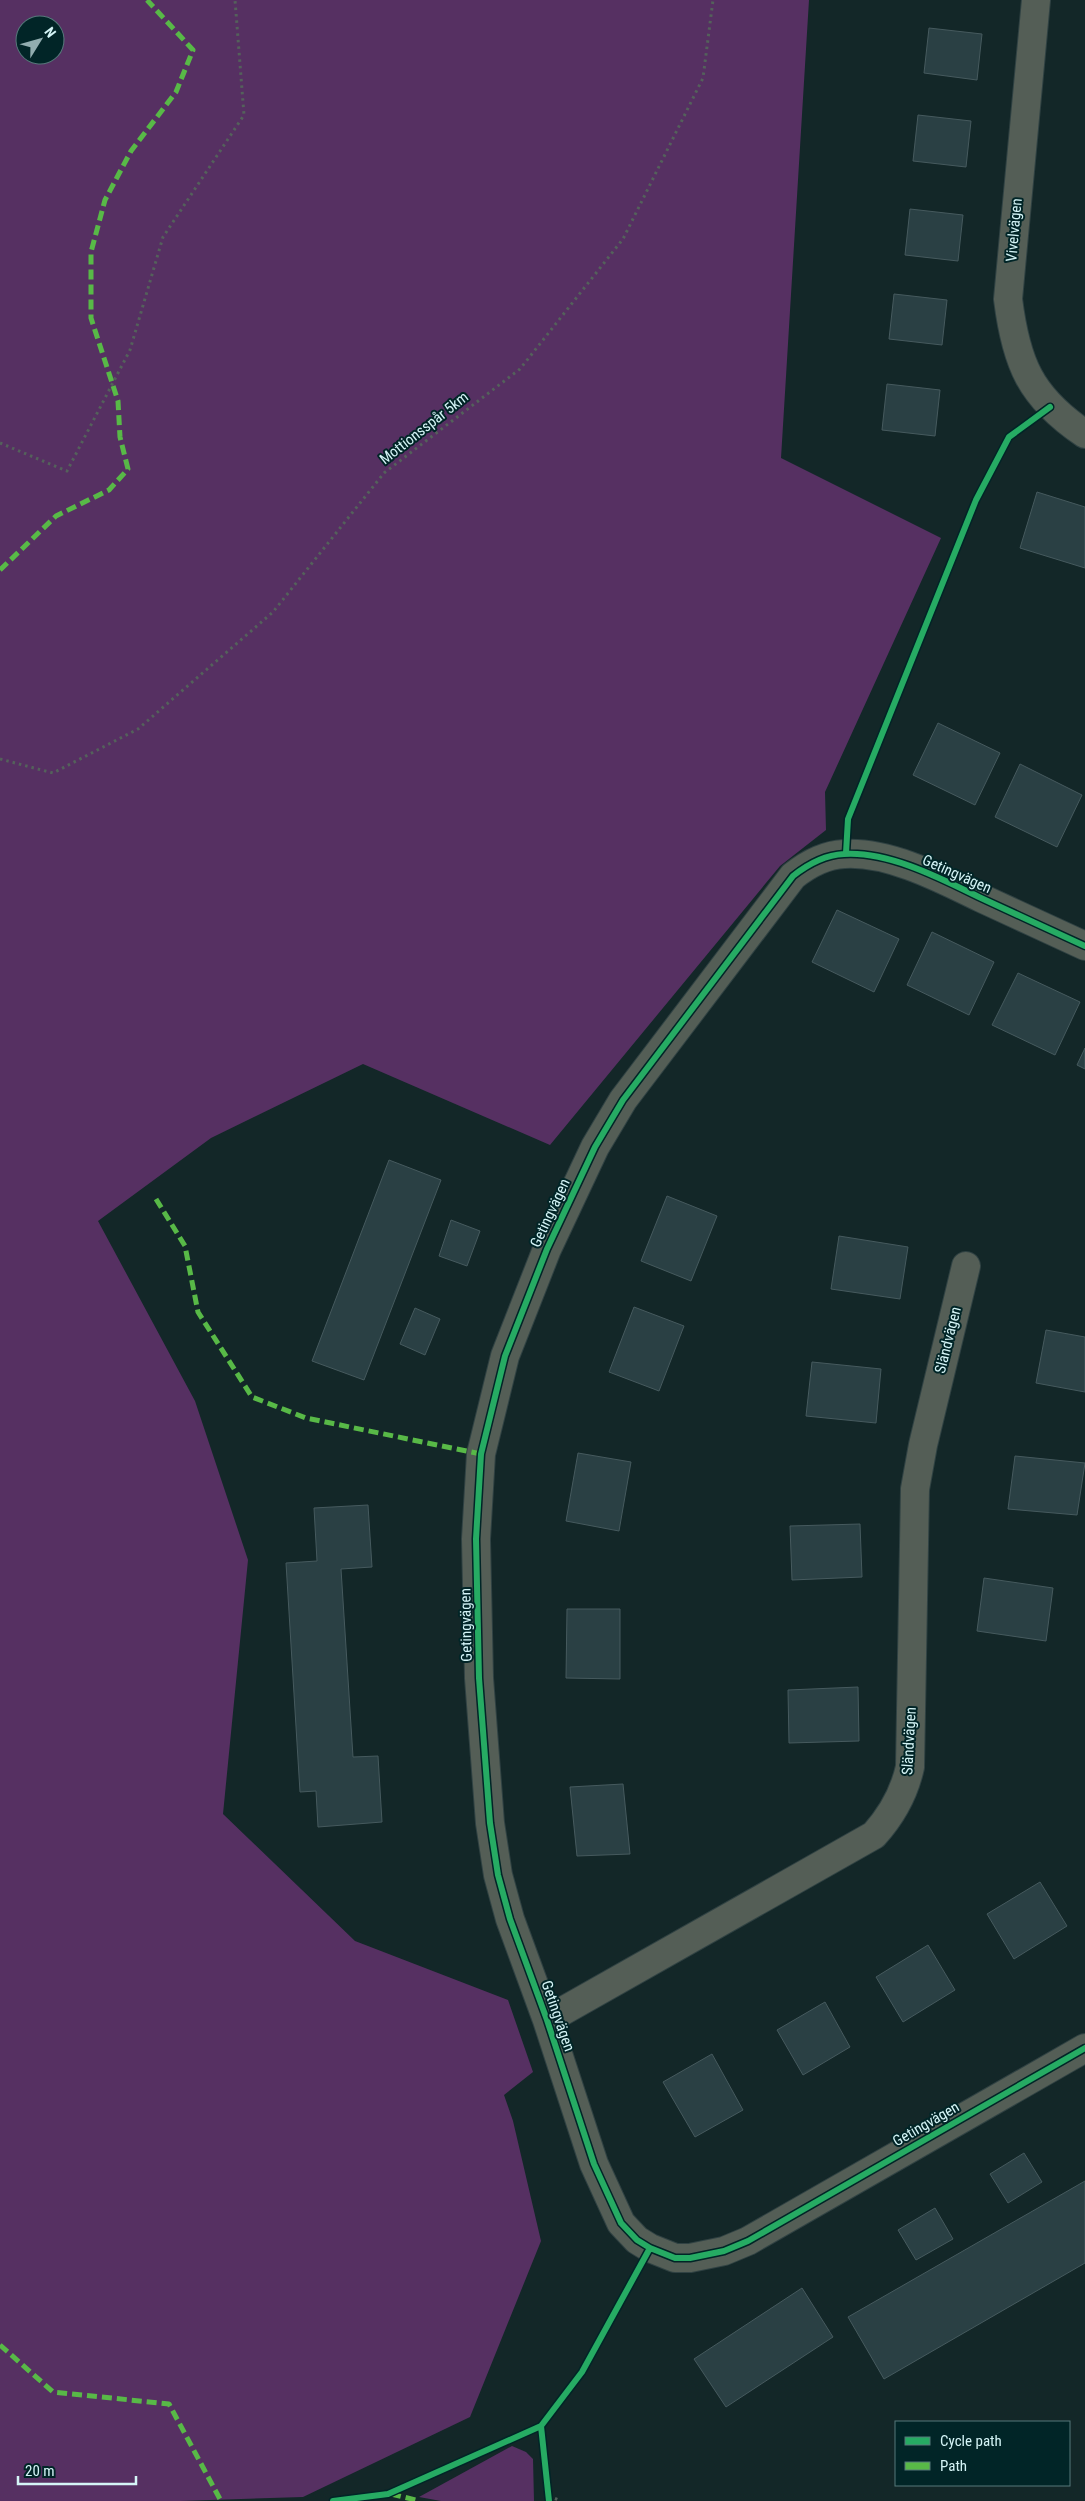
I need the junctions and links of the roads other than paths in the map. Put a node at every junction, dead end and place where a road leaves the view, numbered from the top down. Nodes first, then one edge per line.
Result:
1 (1036, 0) edge
2 (1085, 434) edge
3 (1085, 946) edge
4 (966, 1266) dead end
5 (547, 2020) junction
6 (1085, 2048) edge

1 - 2 street, Vivelvägen
3 - 5 street, Getingvägen
4 - 5 street, Sländvägen
5 - 6 street, Getingvägen

